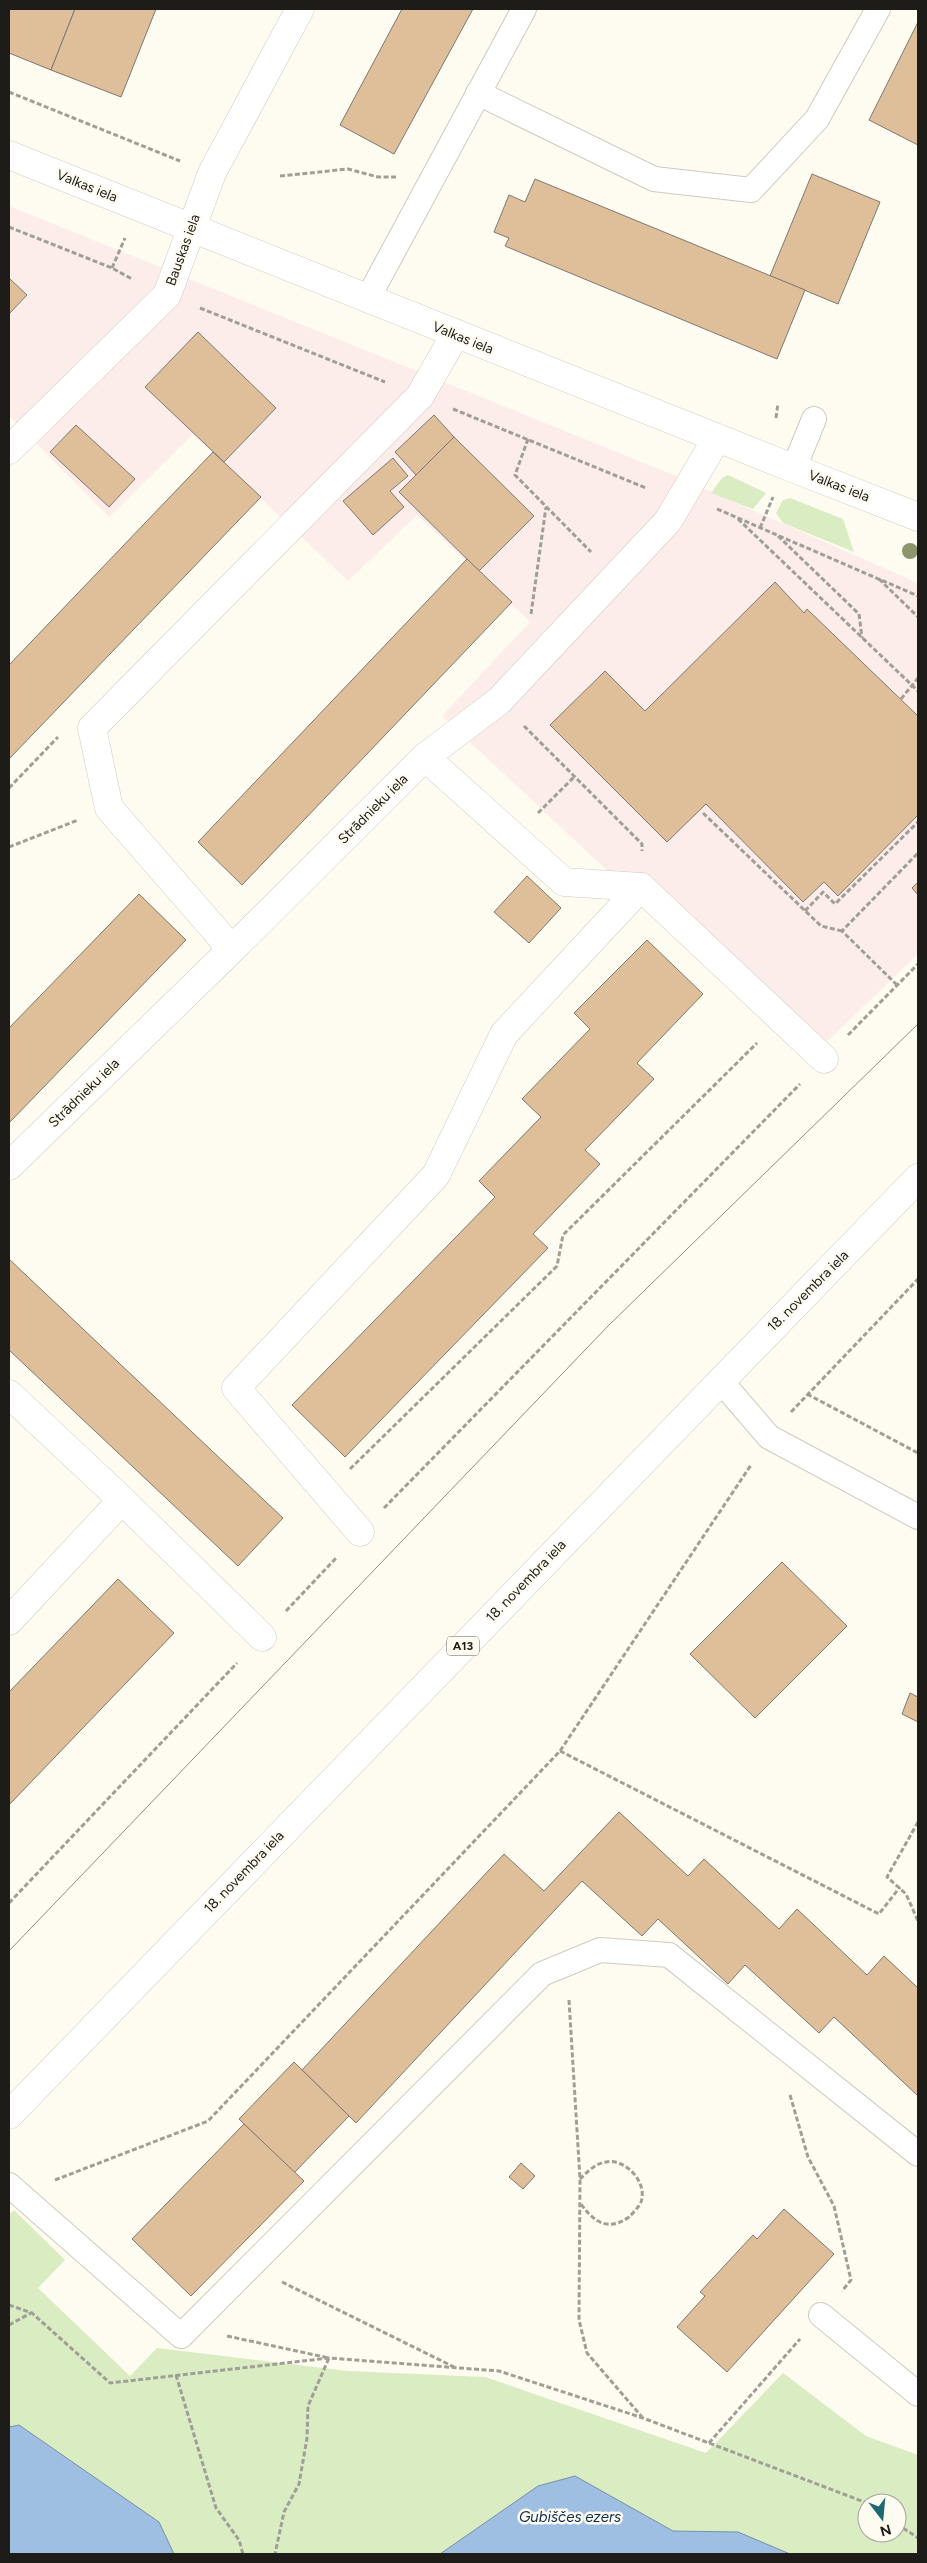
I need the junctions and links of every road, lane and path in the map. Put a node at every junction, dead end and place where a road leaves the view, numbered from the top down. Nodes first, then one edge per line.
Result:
1 (300, 9) edge
2 (524, 9) edge
3 (878, 9) edge
4 (9, 92) edge
5 (478, 93) junction
6 (9, 154) edge
7 (212, 173) junction
8 (280, 176) dead end
9 (432, 179) junction
10 (191, 226) junction
11 (9, 227) edge
12 (128, 231) dead end
13 (112, 268) junction
14 (167, 294) junction
15 (368, 298) junction
16 (455, 335) junction
17 (420, 396) junction
18 (778, 403) dead end
19 (814, 419) dead end
20 (776, 420) dead end
21 (717, 438) junction
22 (528, 439) junction
23 (9, 450) edge
24 (794, 468) junction
25 (774, 494) dead end
26 (685, 496) junction
27 (546, 506) junction
28 (736, 517) junction
29 (918, 517) edge
30 (760, 528) junction
31 (776, 534) junction
32 (595, 556) dead end
33 (878, 578) junction
34 (918, 596) edge
35 (531, 615) dead end
36 (918, 617) edge
37 (863, 639) junction
38 (918, 678) edge
39 (912, 686) junction
40 (918, 691) edge
41 (901, 699) dead end
42 (499, 701) junction
43 (425, 757) junction
44 (574, 776) junction
45 (109, 808) junction
46 (703, 813) dead end
47 (918, 822) edge
48 (514, 838) junction
49 (9, 847) edge
50 (918, 853) edge
51 (641, 887) junction
52 (805, 911) junction
53 (842, 931) junction
54 (228, 953) junction
55 (918, 964) edge
56 (897, 985) junction
57 (762, 1038) dead end
58 (824, 1059) junction
59 (9, 1166) edge
60 (918, 1178) edge
61 (918, 1279) edge
62 (720, 1380) junction
63 (807, 1394) junction
64 (13, 1407) edge
65 (769, 1437) junction
66 (918, 1453) edge
67 (327, 1492) junction
68 (122, 1500) junction
69 (918, 1517) edge
70 (360, 1532) junction
71 (9, 1621) edge
72 (262, 1636) junction
73 (560, 1751) junction
74 (918, 1822) edge
75 (900, 1887) junction
76 (9, 1903) edge
77 (918, 1921) edge
78 (567, 1964) junction
79 (790, 2093) dead end
80 (9, 2115) edge
81 (918, 2154) edge
82 (580, 2179) junction
83 (52, 2182) dead end
84 (9, 2185) edge
85 (580, 2202) junction
86 (250, 2267) junction
87 (9, 2305) edge
88 (32, 2313) junction
89 (821, 2314) junction
90 (9, 2325) edge
91 (190, 2328) junction
92 (329, 2358) junction
93 (458, 2369) junction
94 (176, 2376) junction
95 (918, 2394) edge
96 (643, 2418) junction
97 (709, 2443) junction
98 (857, 2499) edge
99 (907, 2531) edge
100 (918, 2538) edge
101 (243, 2554) edge
102 (275, 2554) edge

1 - 7 street, Bauskas iela
2 - 5 lane
3 - 5 lane
4 - 7 path
5 - 9 lane
6 - 10 street, Valkas iela
7 - 10 street, Bauskas iela
8 - 9 path
9 - 15 lane
10 - 14 street, Bauskas iela
10 - 15 street, Valkas iela
11 - 13 path
12 - 13 path
13 - 14 path
14 - 17 path
14 - 23 street, Bauskas iela
15 - 16 street, Valkas iela
16 - 17 street
16 - 21 street, Valkas iela
17 - 22 path
17 - 45 street
18 - 20 path
19 - 24 lane
21 - 24 street, Valkas iela
21 - 26 street, Strādnieku iela
22 - 26 path
22 - 27 path
24 - 29 street, Valkas iela
25 - 30 path
26 - 28 path
26 - 42 street, Strādnieku iela
27 - 32 path
27 - 35 path
28 - 30 path
28 - 37 path
30 - 31 path
31 - 33 path
31 - 37 path
33 - 34 path
33 - 36 path
37 - 39 path
38 - 39 path
39 - 40 path
39 - 41 path
42 - 43 street, Strādnieku iela
42 - 44 path
43 - 48 street
43 - 54 street, Strādnieku iela
44 - 48 path
44 - 51 path
45 - 49 path
45 - 54 street
46 - 52 path
47 - 52 path
48 - 51 street
50 - 53 path
51 - 58 street
51 - 67 street
52 - 53 path
53 - 56 path
54 - 59 street, Strādnieku iela
55 - 56 path
56 - 58 path
57 - 67 path
58 - 70 path
60 - 62 street, 18. novembra iela / A13
61 - 63 path
62 - 65 lane
62 - 80 street, 18. novembra iela / A13
63 - 65 path
63 - 66 path
64 - 68 street
65 - 69 lane
65 - 73 path
67 - 70 street
68 - 71 street
68 - 72 street
70 - 72 path
72 - 76 path
73 - 75 path
73 - 83 path
74 - 75 path
75 - 77 path
78 - 81 lane
78 - 82 path
78 - 86 lane
79 - 89 path
82 - 85 path
82 - 85 path
84 - 91 lane
85 - 96 path
86 - 91 lane
86 - 93 path
87 - 88 path
88 - 90 path
88 - 94 path
89 - 95 lane
89 - 97 path
91 - 92 path
92 - 93 path
92 - 94 path
92 - 102 path
93 - 96 path
94 - 101 path
96 - 97 path
97 - 98 path
99 - 100 path

